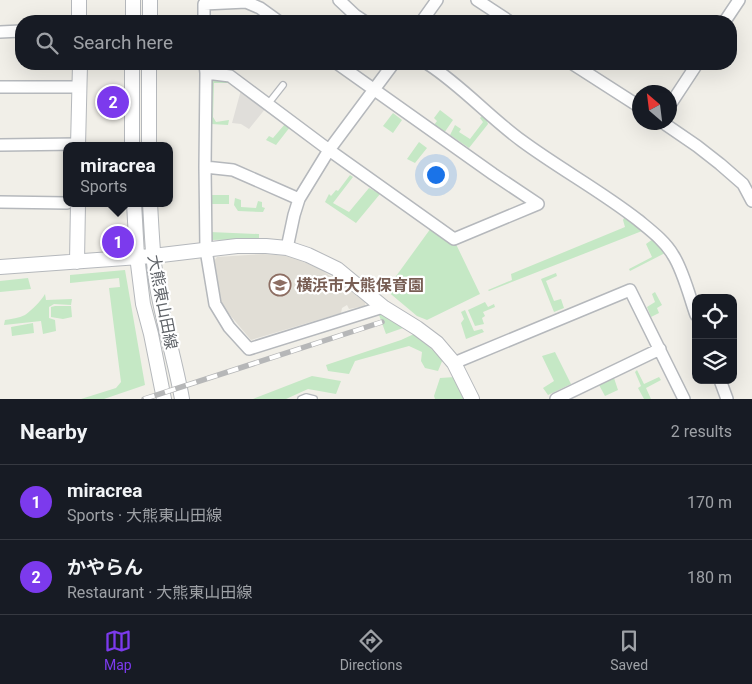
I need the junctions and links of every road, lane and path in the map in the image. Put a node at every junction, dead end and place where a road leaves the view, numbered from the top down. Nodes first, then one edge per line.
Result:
1 (79, 0) edge
2 (133, 0) edge
3 (150, 0) edge
4 (339, 0) edge
5 (437, 0) edge
6 (477, 0) edge
7 (740, 0) edge
8 (79, 15) edge
9 (132, 15) edge
10 (150, 15) edge
11 (204, 15) edge
12 (270, 15) edge
13 (355, 15) edge
14 (426, 15) edge
15 (500, 15) edge
16 (729, 15) edge
17 (15, 31) edge
18 (0, 32) edge
19 (80, 70) edge
20 (132, 70) edge
21 (149, 70) edge
22 (206, 70) edge
23 (212, 70) edge
24 (346, 70) edge
25 (389, 70) edge
26 (436, 70) edge
27 (582, 70) edge
28 (693, 70) edge
29 (283, 85) dead end
30 (0, 87) edge
31 (80, 87) junction
32 (374, 90) junction
33 (677, 94) edge
34 (632, 102) edge
35 (268, 104) junction
36 (674, 130) edge
37 (78, 142) edge
38 (132, 142) edge
39 (148, 142) edge
40 (0, 145) edge
41 (63, 145) edge
42 (330, 150) junction
43 (206, 167) junction
44 (747, 182) edge
45 (299, 199) junction
46 (752, 201) edge
47 (0, 202) edge
48 (63, 203) edge
49 (78, 207) edge
50 (134, 207) edge
51 (150, 207) edge
52 (287, 248) junction
53 (206, 250) junction
54 (137, 256) junction
55 (153, 256) junction
56 (77, 262) junction
57 (0, 267) edge
58 (692, 303) edge
59 (383, 307) junction
60 (660, 349) junction
61 (454, 363) junction
62 (721, 384) edge
63 (164, 399) edge
64 (182, 399) edge
65 (301, 399) edge
66 (314, 399) edge
67 (472, 399) edge
68 (556, 399) edge
69 (684, 399) edge
70 (727, 399) edge

1 - 8 street
2 - 9 street
3 - 10 street
4 - 13 street
5 - 14 street
6 - 15 street
7 - 16 street
11 - 12 street
17 - 18 street
19 - 31 street
20 - 38 street
21 - 39 street
22 - 43 street
23 - 35 street
24 - 32 street
25 - 32 street
26 - 58 street
27 - 34 street
28 - 33 street
29 - 35 lane
30 - 31 street
31 - 37 street
32 - 42 street
32 - 42 street
35 - 42 street
36 - 44 street
40 - 41 street
42 - 45 street
43 - 45 street
43 - 53 street
44 - 46 street
45 - 52 street
47 - 48 street
49 - 56 street
50 - 54 street, 大熊東山田線
51 - 55 street, 大熊東山田線
52 - 53 street
52 - 59 street
53 - 55 street
53 - 59 street
54 - 55 street
54 - 56 street
54 - 63 street, 大熊東山田線
55 - 64 street, 大熊東山田線
56 - 57 street
59 - 61 street
60 - 61 street
60 - 68 street
60 - 69 street
61 - 67 street
62 - 70 street
65 - 66 lane

